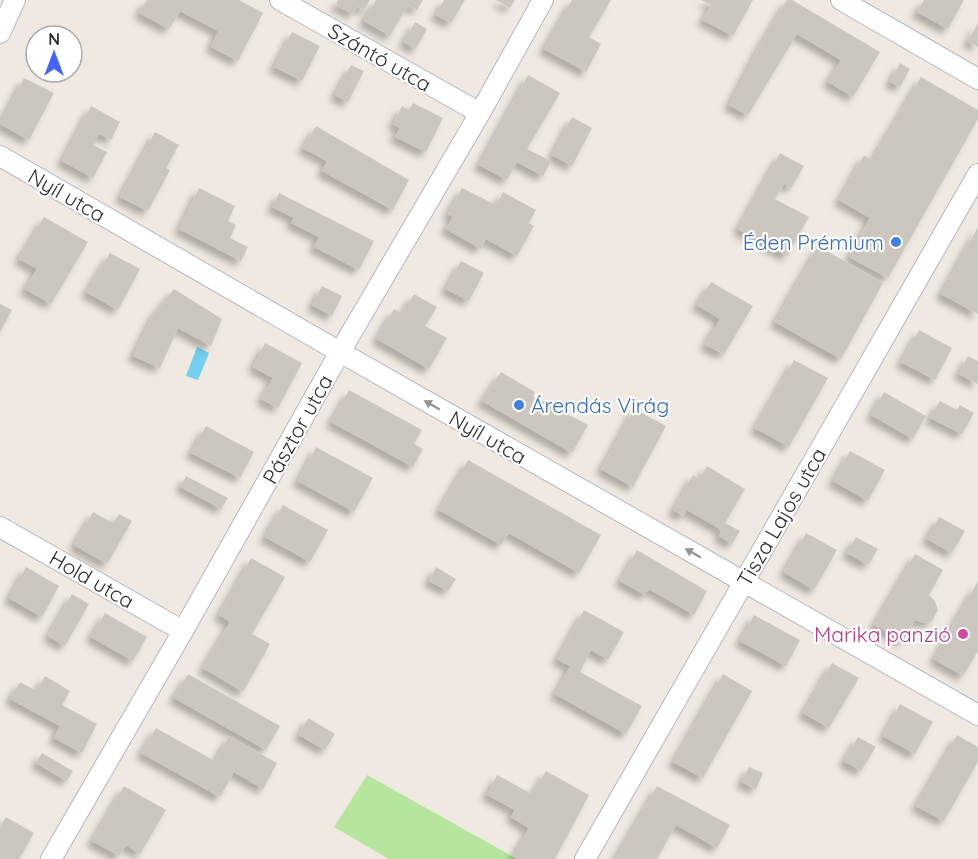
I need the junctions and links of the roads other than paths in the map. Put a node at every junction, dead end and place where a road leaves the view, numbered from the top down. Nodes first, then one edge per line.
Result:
1 (15, 0) edge
2 (280, 0) edge
3 (543, 0) edge
4 (841, 0) edge
5 (0, 33) edge
6 (978, 79) edge
7 (480, 113) junction
8 (0, 156) edge
9 (978, 174) edge
10 (340, 352) junction
11 (0, 527) edge
12 (744, 582) junction
13 (183, 631) junction
14 (978, 715) edge
15 (51, 859) edge
16 (585, 859) edge

1 - 5 street
2 - 7 street, Szántó utca
3 - 7 street, Pásztor utca
4 - 6 street
7 - 10 street, Pásztor utca
8 - 10 street, Nyíl utca
9 - 12 street, Tisza Lajos utca
12 -> 10 street, Nyíl utca
10 - 13 street, Pásztor utca
11 - 13 street, Hold utca
12 - 14 street, Nyíl utca
12 - 16 street, Tisza Lajos utca
13 - 15 street, Pásztor utca

